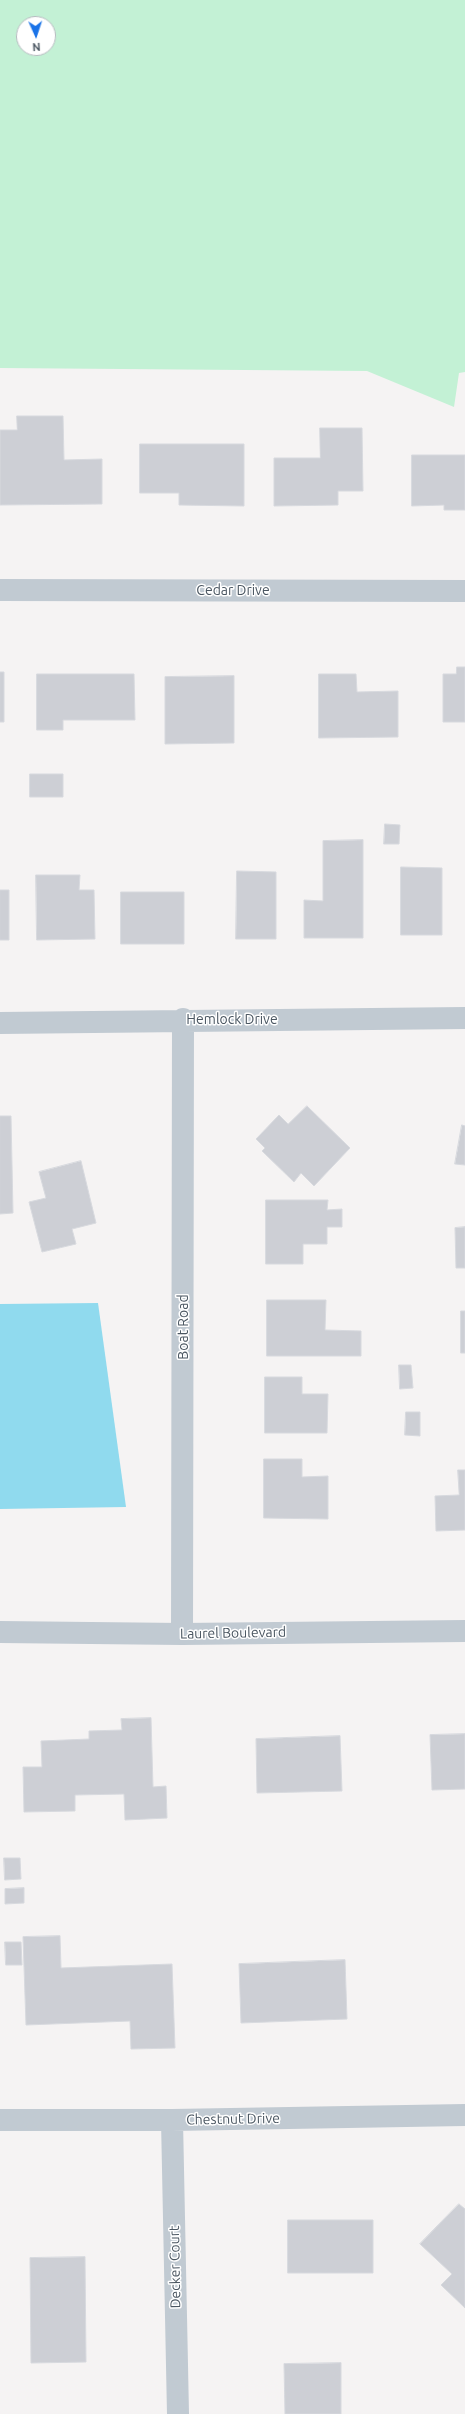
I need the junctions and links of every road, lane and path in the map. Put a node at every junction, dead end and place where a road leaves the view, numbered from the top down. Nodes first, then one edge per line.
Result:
1 (0, 590) edge
2 (465, 591) edge
3 (465, 1018) edge
4 (183, 1019) junction
5 (0, 1023) edge
6 (465, 1631) edge
7 (0, 1632) edge
8 (182, 1634) junction
9 (465, 2115) edge
10 (0, 2120) edge
11 (172, 2120) junction
12 (178, 2414) edge

1 - 2 street, Cedar Drive
3 - 4 street, Hemlock Drive
4 - 5 street, Hemlock Drive
4 - 8 street, Boat Road
6 - 8 street, Laurel Boulevard
7 - 8 street, Laurel Boulevard
9 - 11 street, Chestnut Drive
10 - 11 street, Chestnut Drive
11 - 12 street, Decker Court

